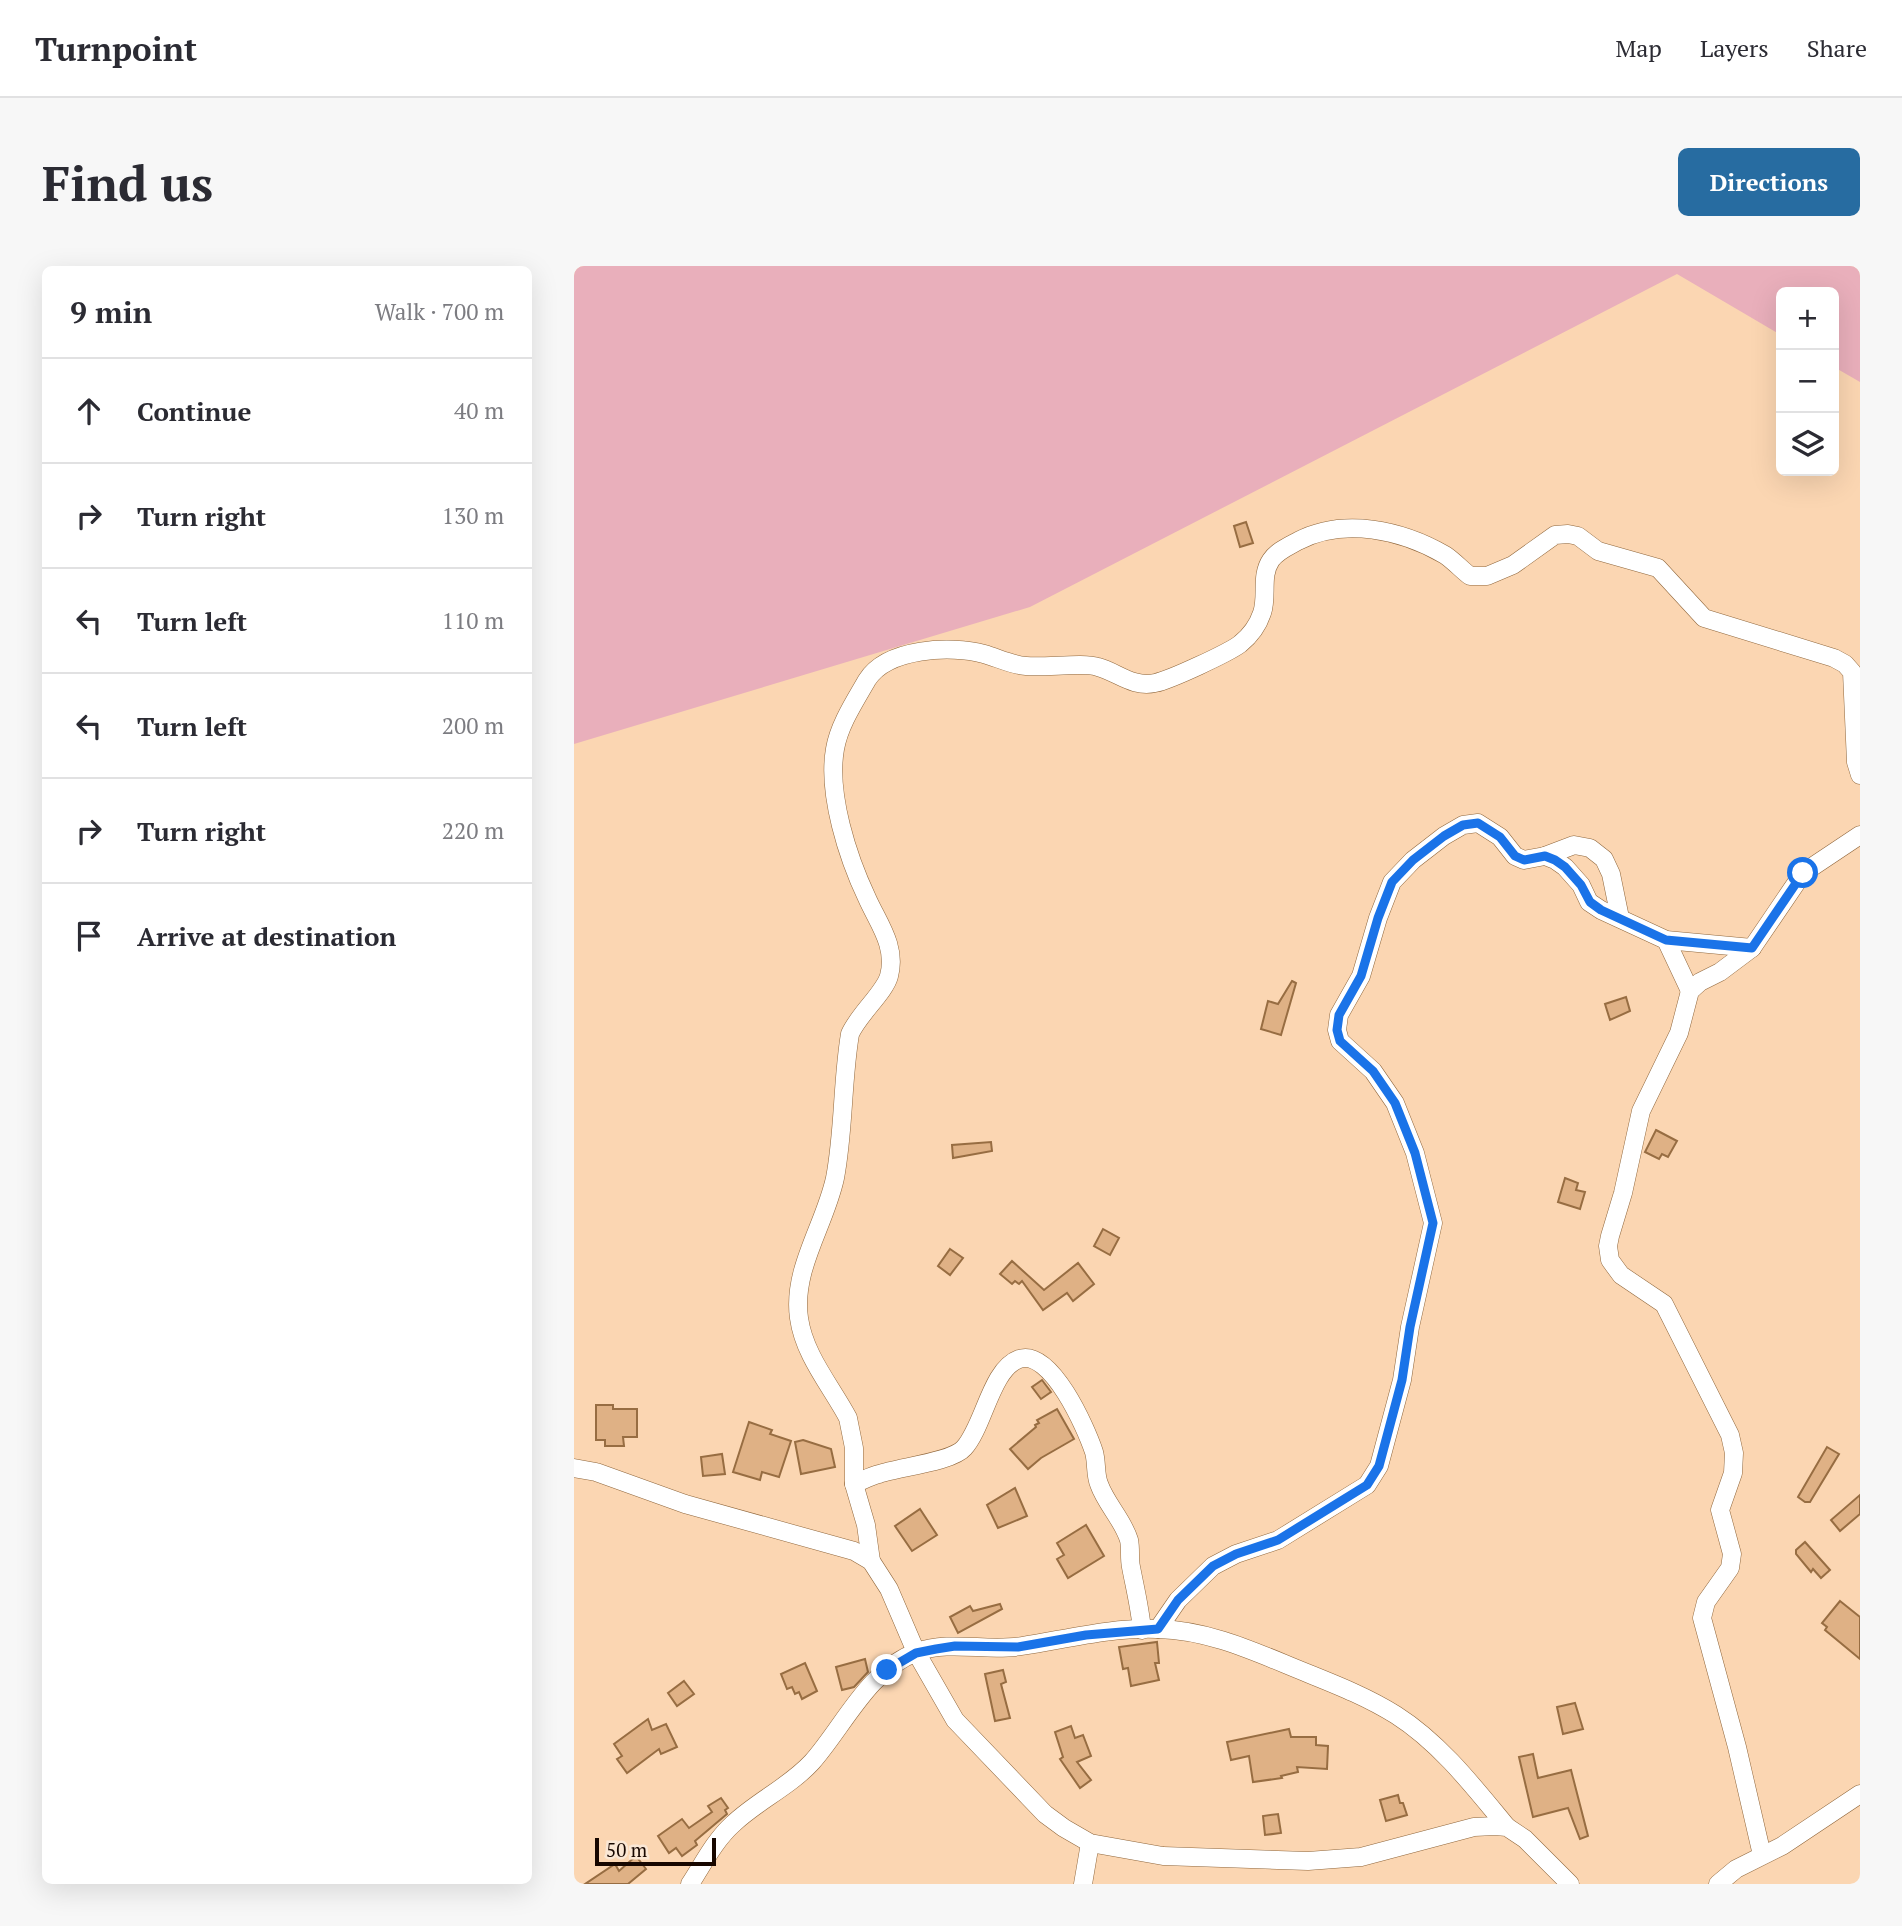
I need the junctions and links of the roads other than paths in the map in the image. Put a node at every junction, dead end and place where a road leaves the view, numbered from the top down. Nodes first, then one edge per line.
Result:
1 (1860, 775) edge
2 (1860, 835) edge
3 (1545, 856) junction
4 (1620, 918) junction
5 (1666, 940) junction
6 (1752, 948) junction
7 (1690, 990) junction
8 (574, 1468) edge
9 (854, 1484) junction
10 (871, 1561) junction
11 (1150, 1629) junction
12 (916, 1653) junction
13 (1860, 1794) edge
14 (1507, 1827) junction
15 (1090, 1843) junction
16 (1762, 1855) junction
17 (690, 1884) edge
18 (1083, 1884) edge
19 (1570, 1884) edge
20 (1718, 1884) edge

1 - 9 street
2 - 6 street
3 - 4 street
3 - 4 street
3 - 11 street
4 - 5 street
5 - 6 street
5 - 7 street
6 - 7 street
7 - 16 street
8 - 10 street
9 - 10 street
9 - 11 street
10 - 12 street
11 - 12 street
11 - 14 street
12 - 15 street
12 - 17 street
13 - 16 street
14 - 15 street
14 - 19 street
15 - 18 street
16 - 20 street

